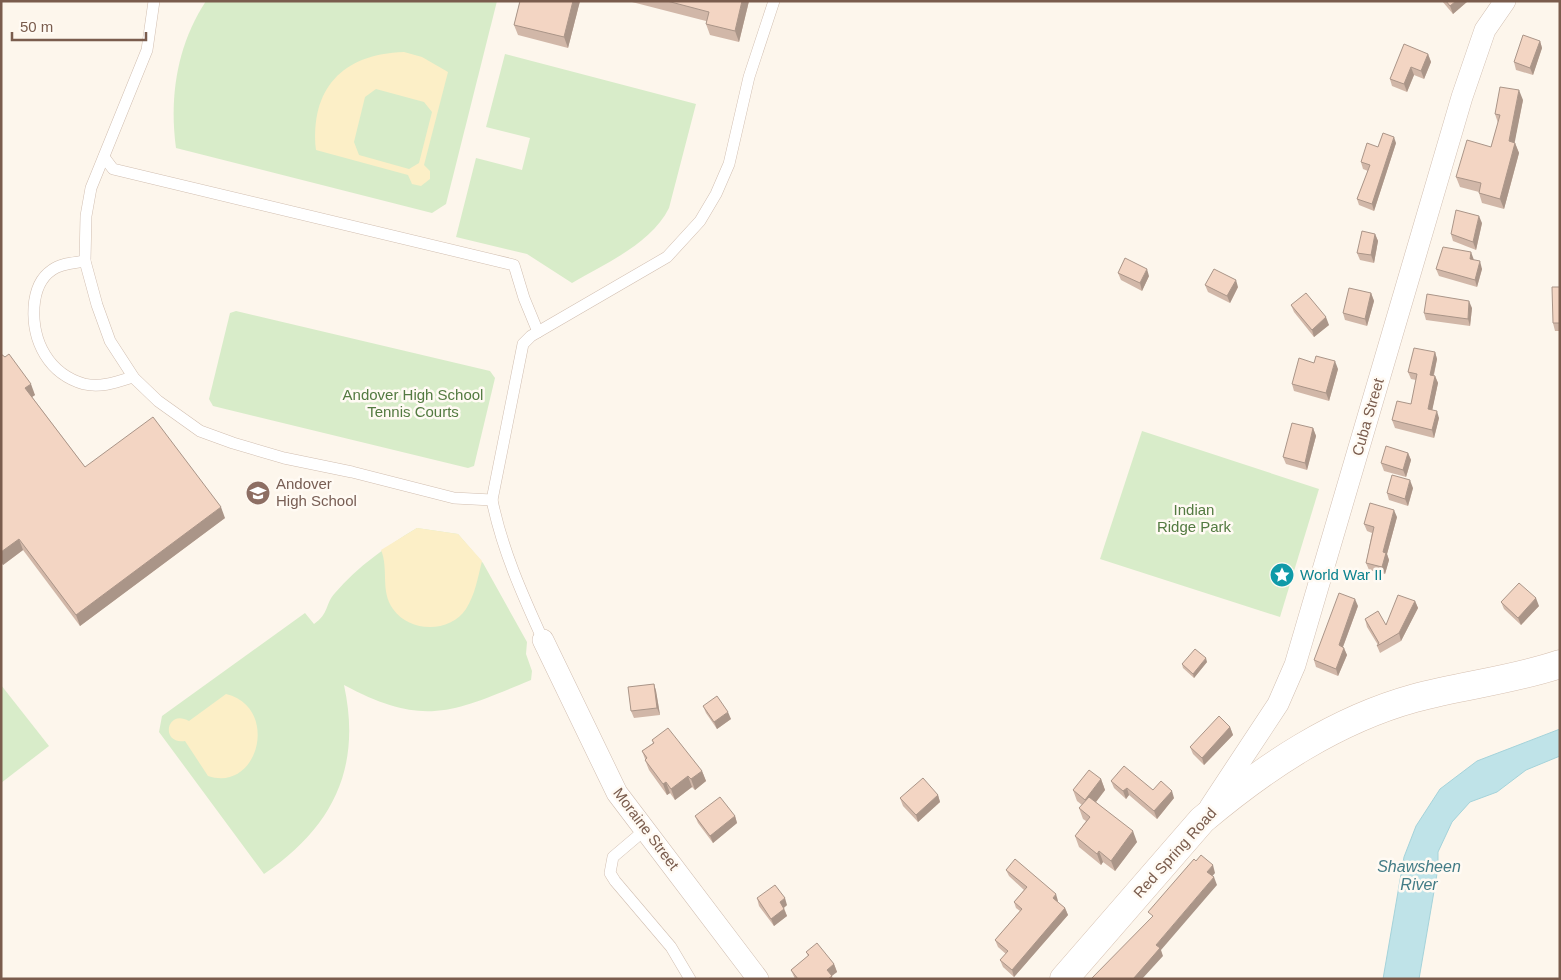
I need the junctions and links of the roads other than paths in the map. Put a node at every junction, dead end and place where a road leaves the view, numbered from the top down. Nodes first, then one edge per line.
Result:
1 (154, 1) edge
2 (774, 1) edge
3 (1505, 1) edge
4 (104, 156) junction
5 (85, 261) junction
6 (538, 332) junction
7 (133, 376) junction
8 (492, 500) junction
9 (543, 640) joint
10 (1560, 664) edge
11 (1202, 820) junction
12 (646, 829) junction
13 (690, 979) edge
14 (758, 979) edge
15 (1064, 979) edge

1 - 4 lane
2 - 6 lane
3 - 11 street, Cuba Street
4 - 5 lane
4 - 6 lane
5 - 7 lane
5 - 7 lane
6 - 8 lane
7 - 8 lane
8 - 9 lane
9 - 12 street, Moraine Street
10 - 11 main road, Red Spring Road
11 - 15 main road, Red Spring Road
12 - 13 lane
12 - 14 street, Moraine Street

